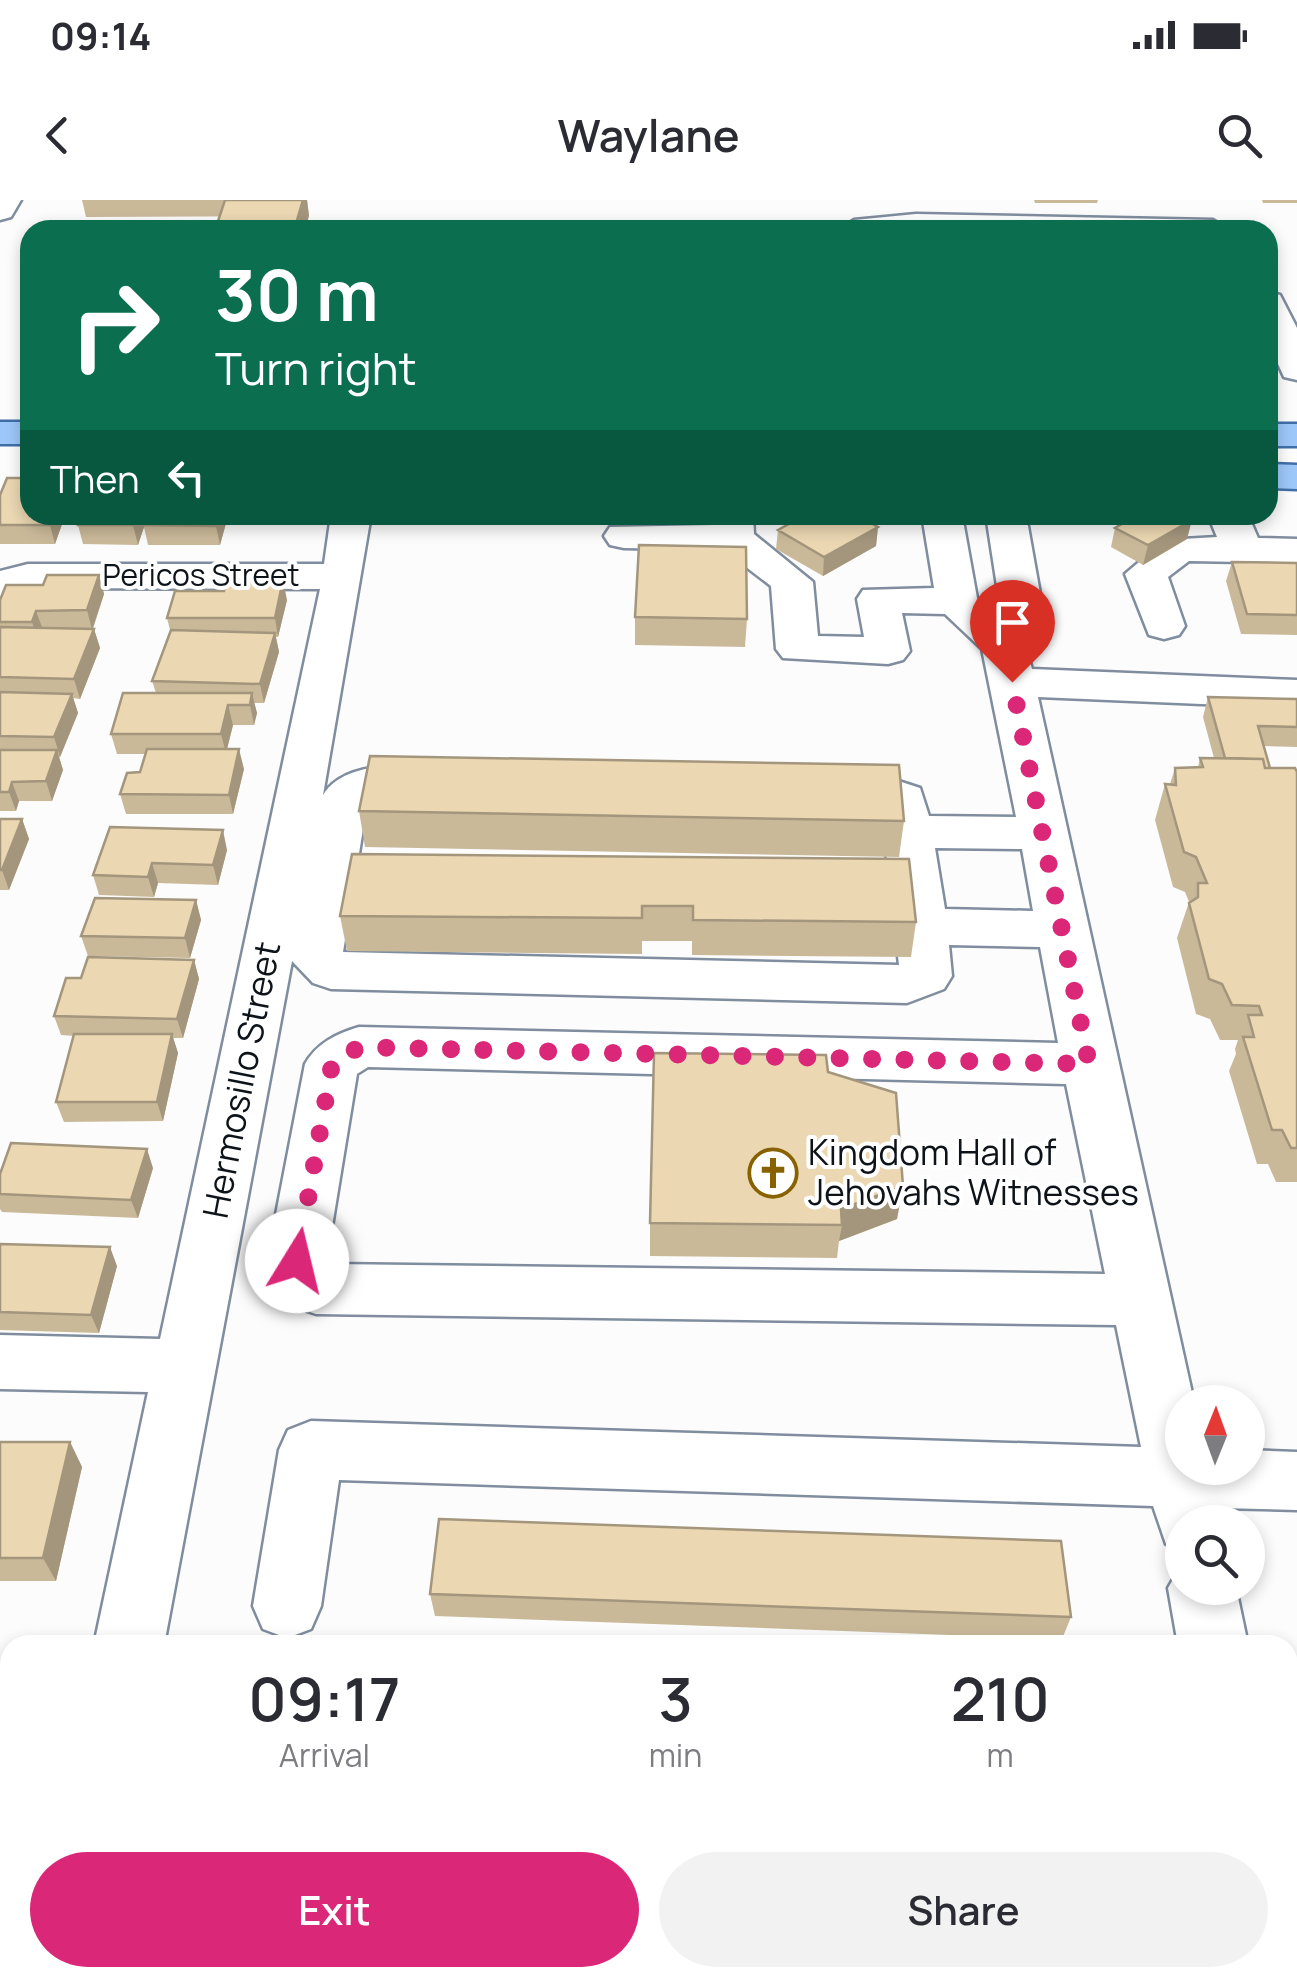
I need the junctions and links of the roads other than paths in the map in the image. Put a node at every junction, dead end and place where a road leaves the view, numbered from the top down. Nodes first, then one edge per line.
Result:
1 (6, 200) edge
2 (0, 210) edge
3 (915, 218) edge
4 (959, 220) edge
5 (1278, 326) edge
6 (1297, 371) edge
7 (350, 525) edge
8 (944, 525) edge
9 (1008, 525) edge
10 (734, 526) edge
11 (1235, 532) edge
12 (624, 536) dead end
13 (1297, 551) edge
14 (343, 577) junction
15 (0, 584) edge
16 (957, 602) junction
17 (1164, 626) dead end
18 (1008, 664) junction
19 (1297, 694) edge
20 (479, 785) edge
21 (777, 788) edge
22 (908, 832) junction
23 (1043, 833) junction
24 (922, 926) junction
25 (1062, 930) junction
26 (1089, 1064) junction
27 (1139, 1300) junction
28 (0, 1362) edge
29 (185, 1366) junction
30 (1297, 1482) edge
31 (1185, 1500) edge
32 (1205, 1605) edge
33 (287, 1606) dead end
34 (131, 1635) edge
35 (1211, 1635) edge

1 - 2 street
3 - 4 street
5 - 6 street
7 - 14 street, Hermosillo Street
8 - 16 street
9 - 18 street
10 - 12 street
10 - 16 street
11 - 13 street
11 - 17 street
14 - 15 street, Pericos Street
14 - 29 street, Hermosillo Street
16 - 18 street
18 - 19 street
18 - 23 street
20 - 24 street
21 - 22 street
22 - 23 street
22 - 24 street
23 - 25 street
24 - 25 street
25 - 26 street
26 - 27 street
26 - 27 street
27 - 31 street
28 - 29 street
29 - 34 street, Hermosillo Street
30 - 31 street
31 - 33 street
32 - 35 street

